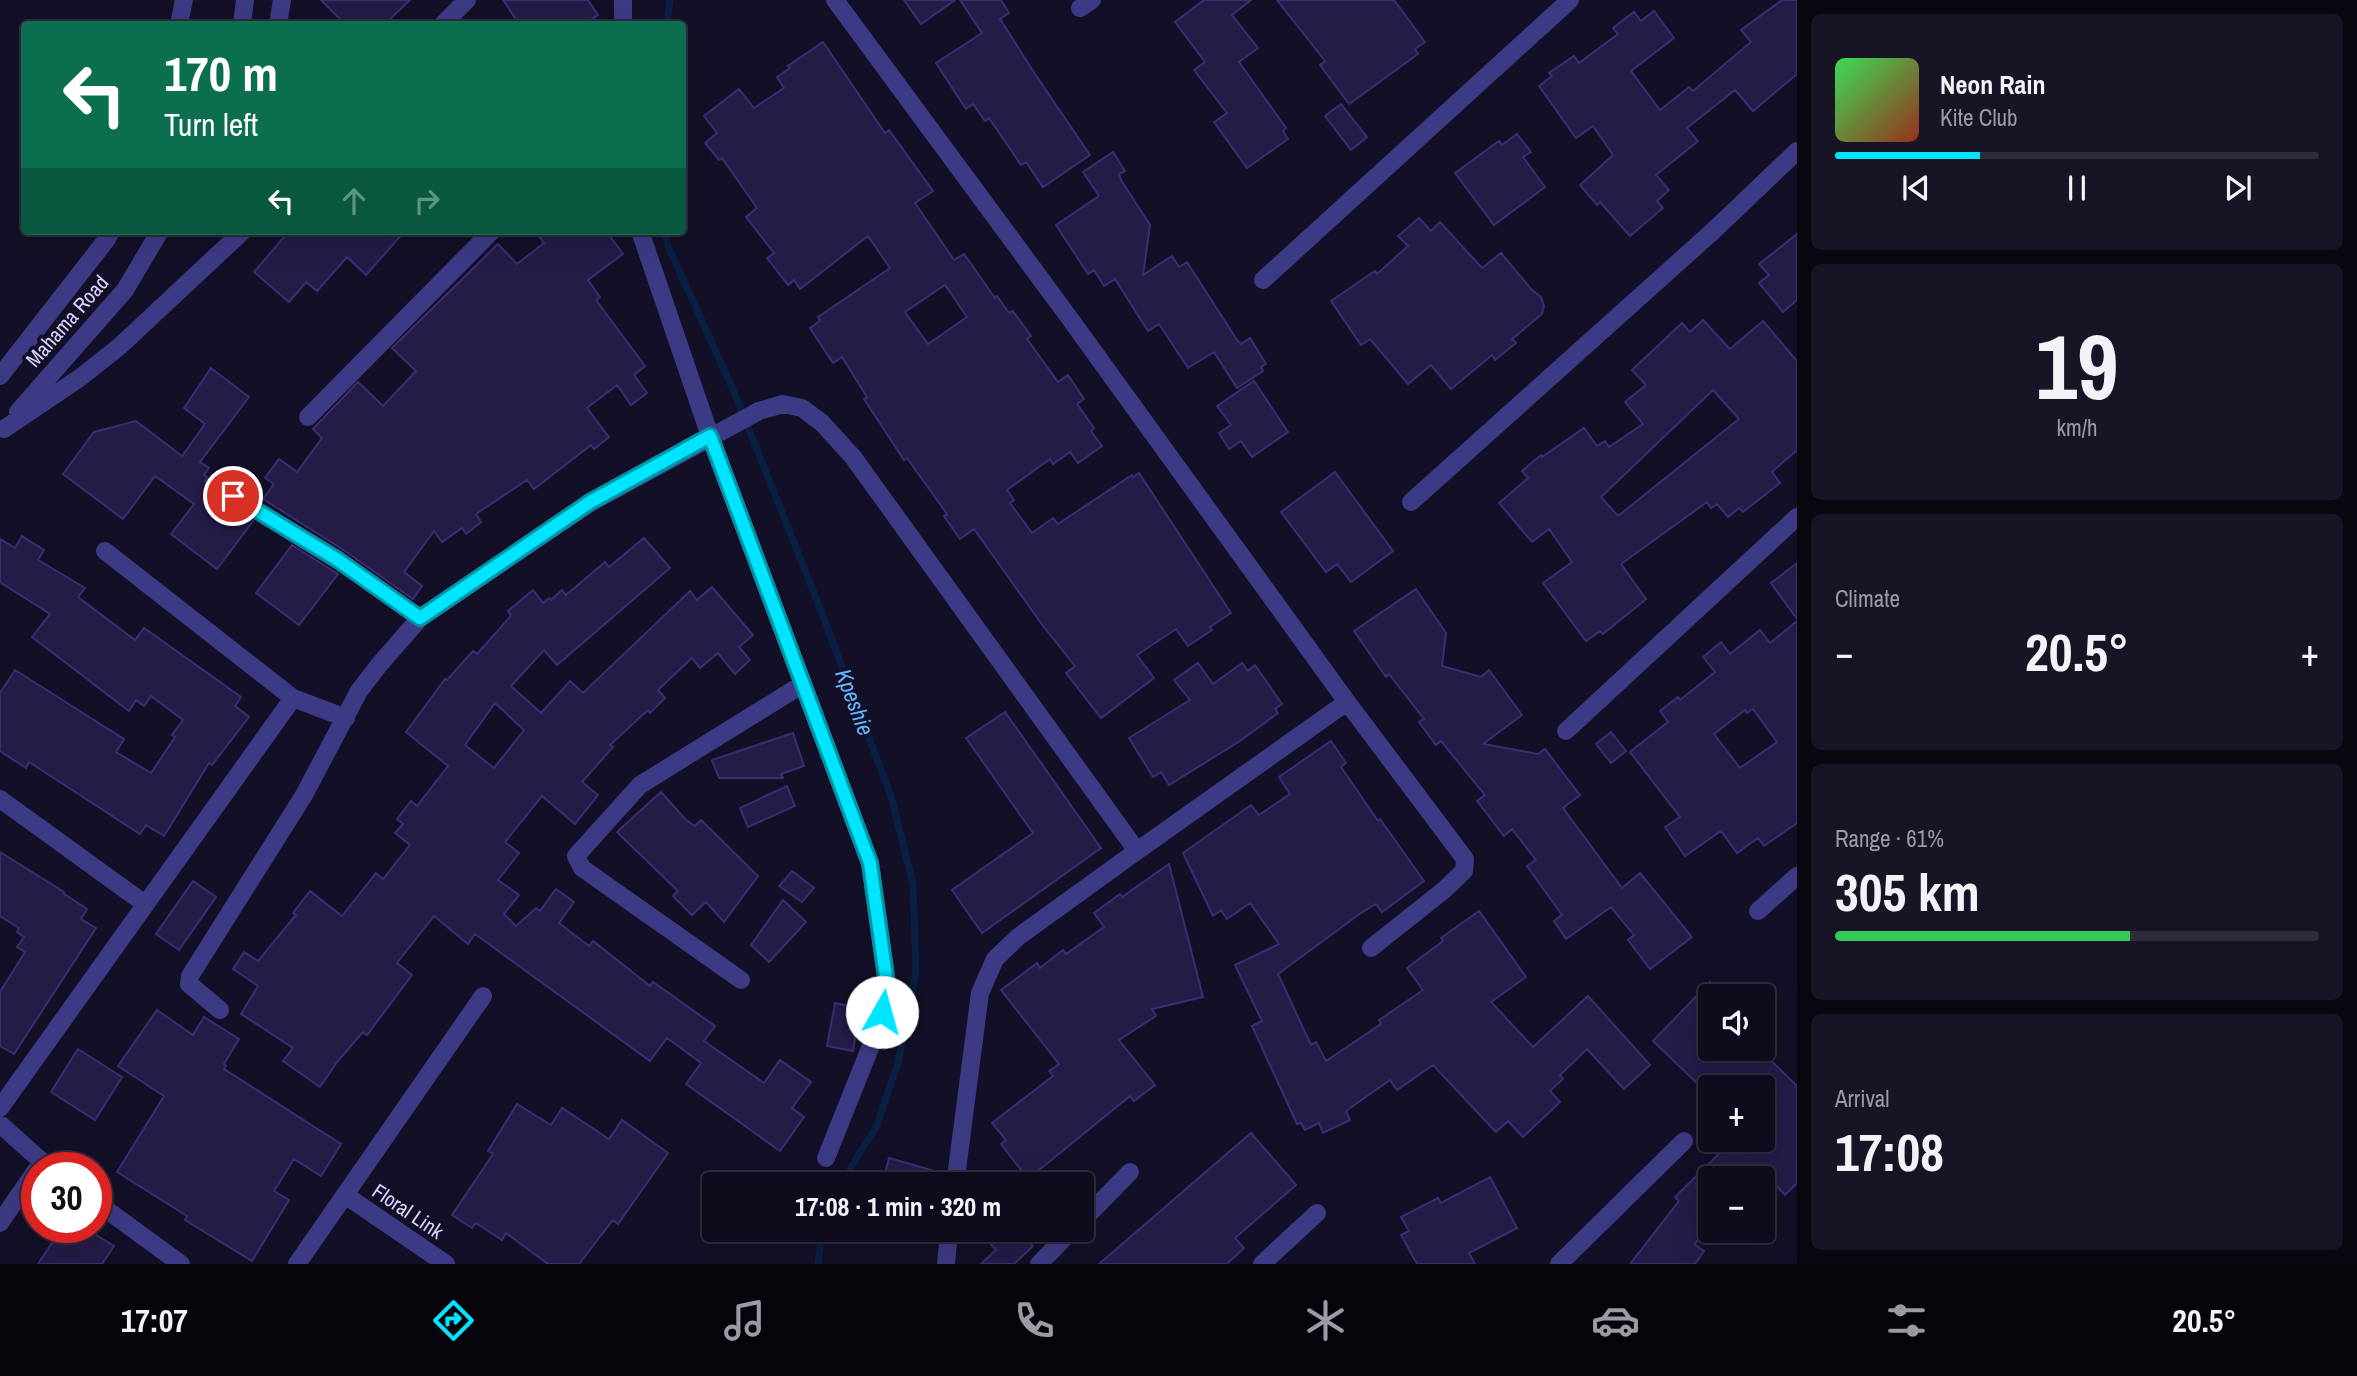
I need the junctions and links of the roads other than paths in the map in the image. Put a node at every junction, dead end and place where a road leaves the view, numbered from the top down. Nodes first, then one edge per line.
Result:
1 (184, 0) edge
2 (244, 0) edge
3 (282, 0) edge
4 (467, 0) edge
5 (623, 0) edge
6 (835, 0) edge
7 (1570, 0) edge
8 (180, 21) edge
9 (242, 21) edge
10 (278, 21) edge
11 (446, 21) edge
12 (623, 21) edge
13 (1797, 151) edge
14 (109, 235) edge
15 (158, 235) edge
16 (239, 235) edge
17 (488, 235) edge
18 (641, 235) edge
19 (1263, 280) dead end
20 (0, 376) edge
21 (308, 416) dead end
22 (2, 431) edge
23 (710, 436) junction
24 (233, 496) dead end
25 (1411, 502) dead end
26 (1797, 517) edge
27 (105, 551) dead end
28 (420, 618) junction
29 (803, 684) junction
30 (293, 698) junction
31 (1347, 702) junction
32 (346, 718) junction
33 (1566, 731) dead end
34 (0, 799) edge
35 (1137, 850) junction
36 (1797, 876) edge
37 (145, 904) junction
38 (1758, 911) dead end
39 (1371, 948) dead end
40 (741, 980) dead end
41 (483, 996) dead end
42 (220, 1010) dead end
43 (0, 1108) edge
44 (0, 1125) edge
45 (1685, 1142) dead end
46 (26, 1152) edge
47 (826, 1158) dead end
48 (957, 1172) edge
49 (1130, 1172) dead end
50 (21, 1194) edge
51 (345, 1195) junction
52 (1094, 1209) edge
53 (1317, 1213) dead end
54 (112, 1214) edge
55 (0, 1223) edge
56 (948, 1242) edge
57 (1060, 1242) edge
58 (181, 1264) edge
59 (297, 1264) edge
60 (446, 1264) edge
61 (946, 1264) edge
62 (1039, 1264) edge
63 (1262, 1264) edge
64 (1559, 1264) edge

1 - 8 street
2 - 9 street
3 - 10 street
4 - 11 street
5 - 12 street
6 - 31 street
7 - 19 street
13 - 25 street
14 - 20 street, Mahama Road
15 - 22 street, Mahama Road
16 - 22 street
17 - 21 street
18 - 23 street
23 - 28 street
23 - 29 street
23 - 35 street
24 - 28 street
26 - 33 street
27 - 30 street
28 - 32 street
29 - 40 street
29 - 47 street
30 - 32 street
30 - 37 street
31 - 35 street
31 - 39 street
32 - 42 street
34 - 37 street
35 - 48 street
36 - 38 street
37 - 43 street
41 - 51 street
44 - 46 street
45 - 64 street
49 - 52 street
50 - 55 street
51 - 59 street
51 - 60 street, Floral Link
53 - 63 street
54 - 58 street
56 - 61 street
57 - 62 street

